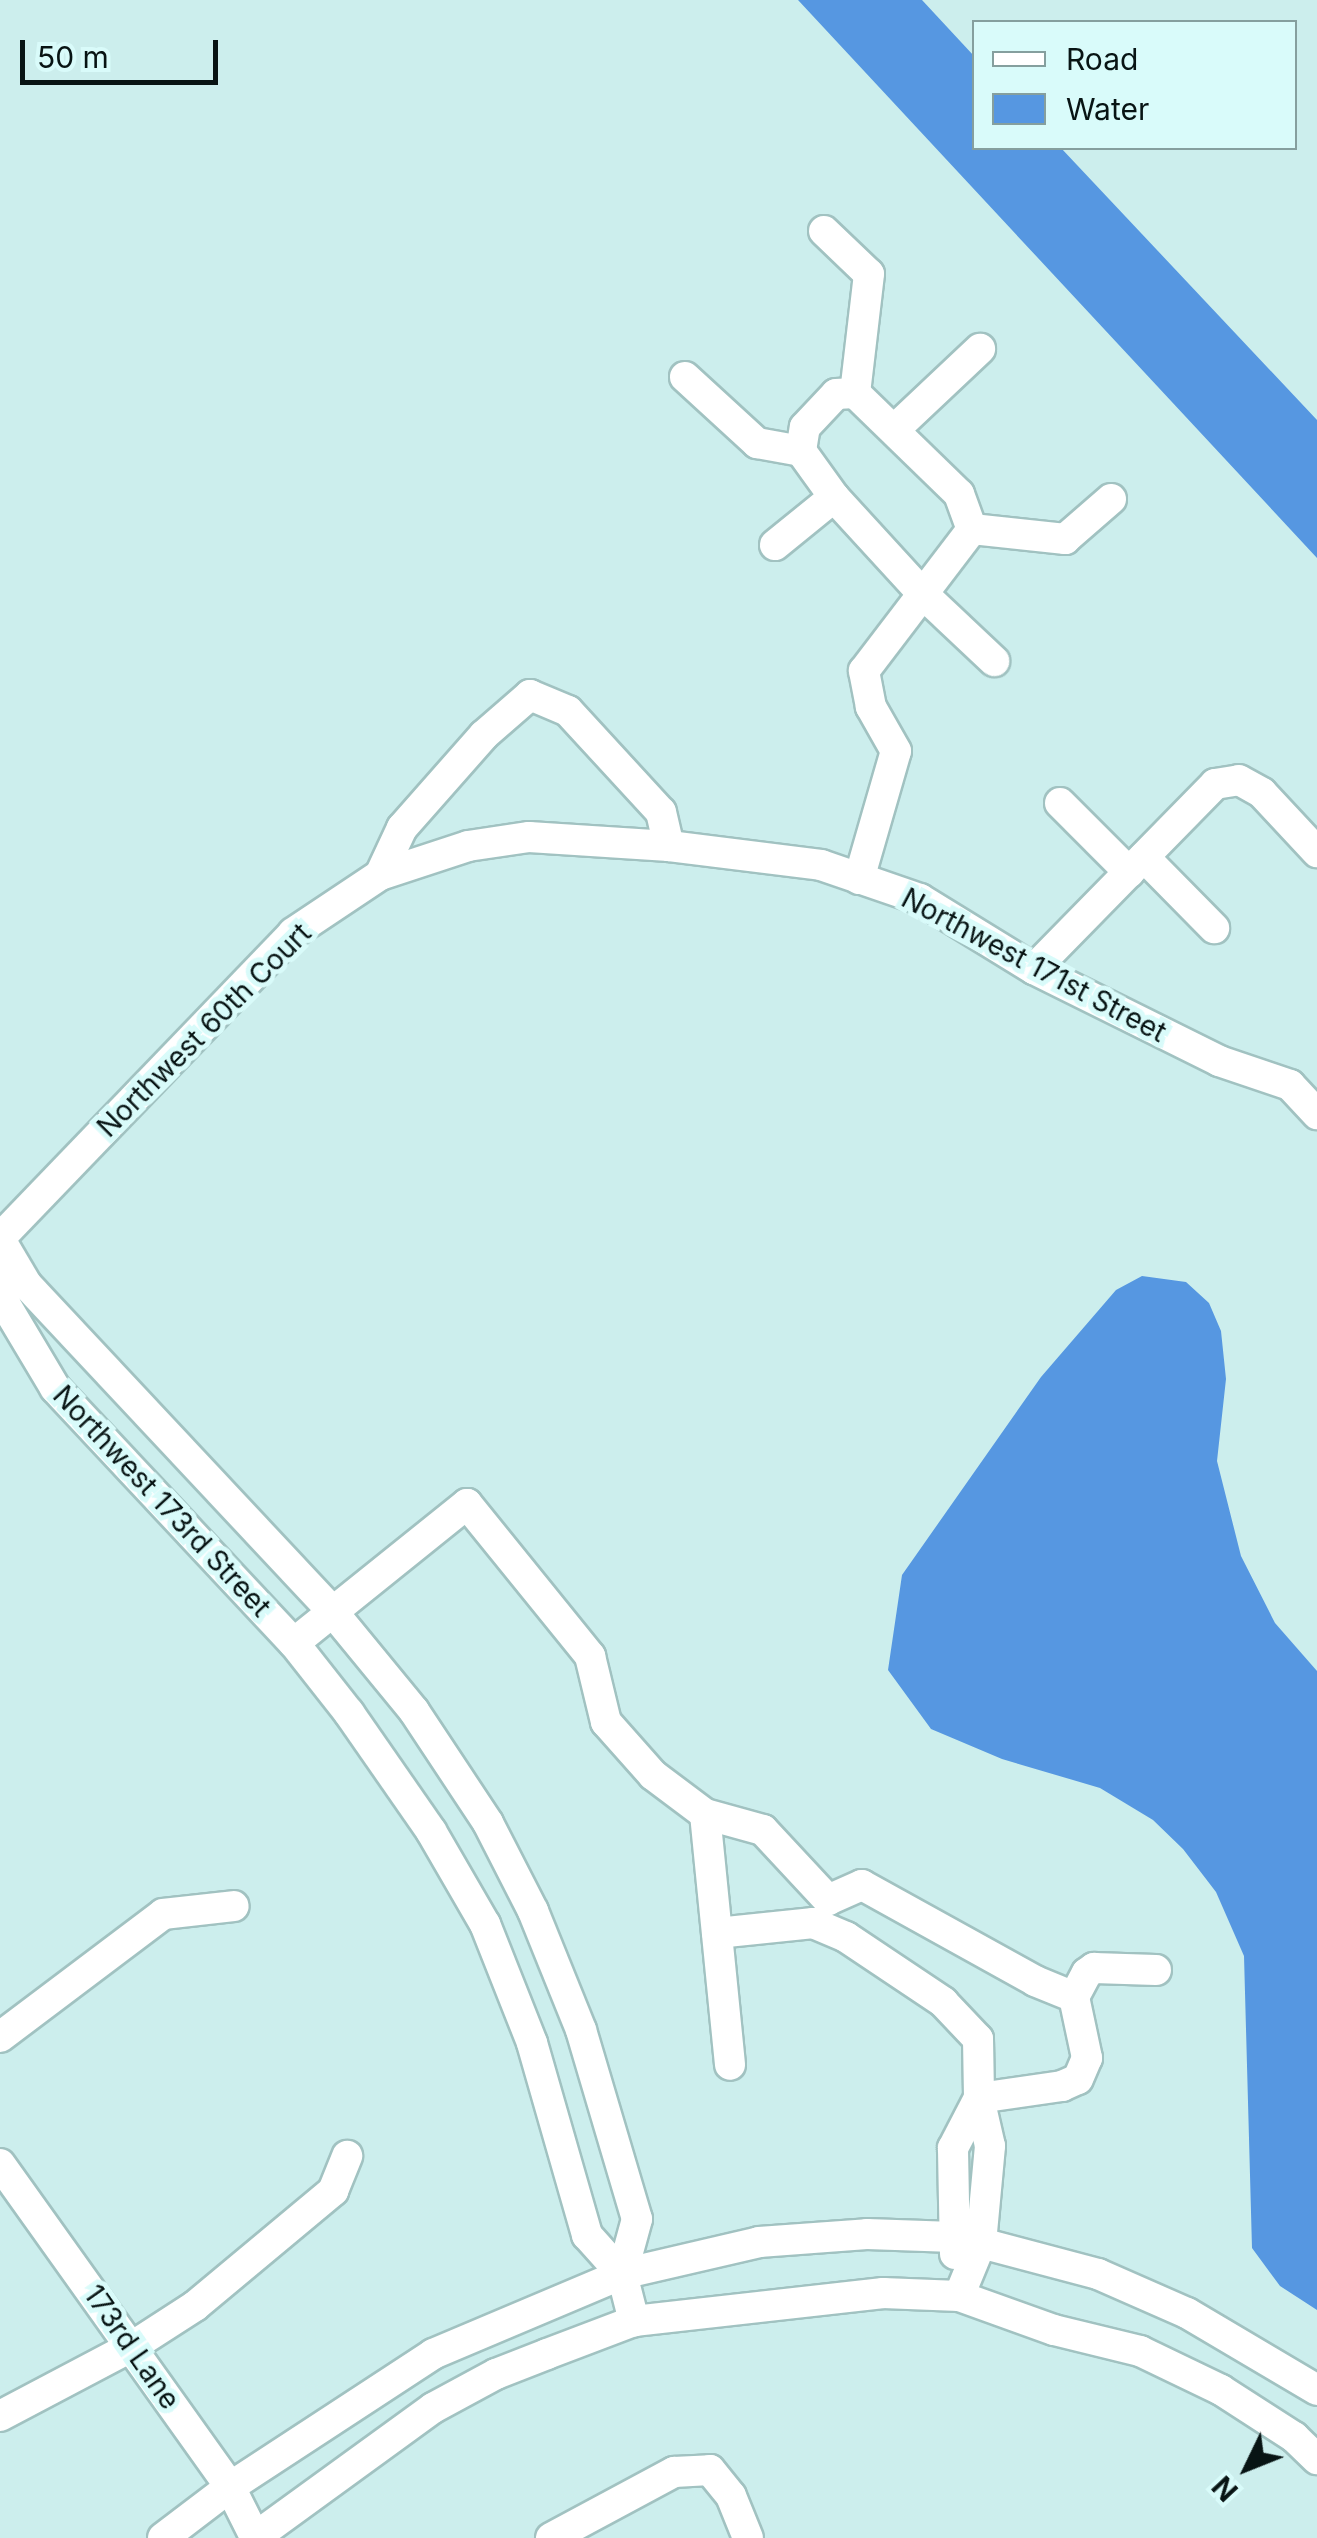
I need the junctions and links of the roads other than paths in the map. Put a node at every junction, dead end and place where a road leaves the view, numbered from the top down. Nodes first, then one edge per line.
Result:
1 (824, 231) dead end
2 (980, 349) dead end
3 (685, 377) dead end
4 (854, 393) junction
5 (895, 429) junction
6 (801, 451) junction
7 (834, 497) junction
8 (1111, 499) dead end
9 (972, 529) junction
10 (775, 545) dead end
11 (924, 594) junction
12 (994, 661) dead end
13 (1060, 804) dead end
14 (670, 846) junction
15 (1317, 852) edge
16 (1136, 865) junction
17 (380, 875) junction
18 (859, 879) junction
19 (1214, 928) dead end
20 (1034, 969) junction
21 (1317, 1114) edge
22 (0, 1240) edge
23 (332, 1611) junction
24 (294, 1644) junction
25 (705, 1814) junction
26 (234, 1906) dead end
27 (829, 1915) junction
28 (717, 1932) junction
29 (1156, 1970) dead end
30 (1074, 1997) junction
31 (0, 2038) edge
32 (730, 2065) dead end
33 (980, 2098) junction
34 (347, 2156) dead end
35 (0, 2164) edge
36 (968, 2240) junction
37 (622, 2274) junction
38 (959, 2296) junction
39 (634, 2321) junction
40 (133, 2346) junction
41 (1317, 2390) edge
42 (0, 2416) edge
43 (1317, 2459) edge
44 (230, 2487) junction
45 (163, 2538) edge
46 (254, 2538) edge
47 (552, 2538) edge
48 (748, 2538) edge

1 - 4 street
2 - 5 street
3 - 6 street
4 - 5 street
4 - 6 street
5 - 9 street
6 - 7 street
7 - 10 street
7 - 11 street
8 - 9 street
9 - 11 street
11 - 12 street
11 - 18 street
13 - 16 street
14 - 17 street, Northwest 171st Street
14 - 17 street
14 - 18 street, Northwest 171st Street
15 - 16 street
16 - 19 street
16 - 20 street
17 - 22 street, Northwest 60th Court
18 - 20 street, Northwest 171st Street
20 - 21 street, Northwest 171st Street
22 - 23 street, Northwest 173rd Street
22 - 24 street, Northwest 173rd Street
23 - 24 street
23 - 25 street
23 - 37 street, Northwest 173rd Street
24 - 37 street, Northwest 173rd Street
25 - 27 street
25 - 28 street
26 - 31 street
27 - 28 street
27 - 30 street
27 - 33 street
28 - 32 street
29 - 30 street
30 - 33 street
33 - 36 street
34 - 40 street
35 - 40 street, 173rd Lane
36 - 37 street
36 - 38 street
36 - 41 street
37 - 39 street, Northwest 173rd Street
37 - 44 street
38 - 39 street
38 - 43 street
39 - 46 street
40 - 42 street
40 - 44 street, 173rd Lane
44 - 45 street
44 - 46 street, 173rd Lane
47 - 48 street

